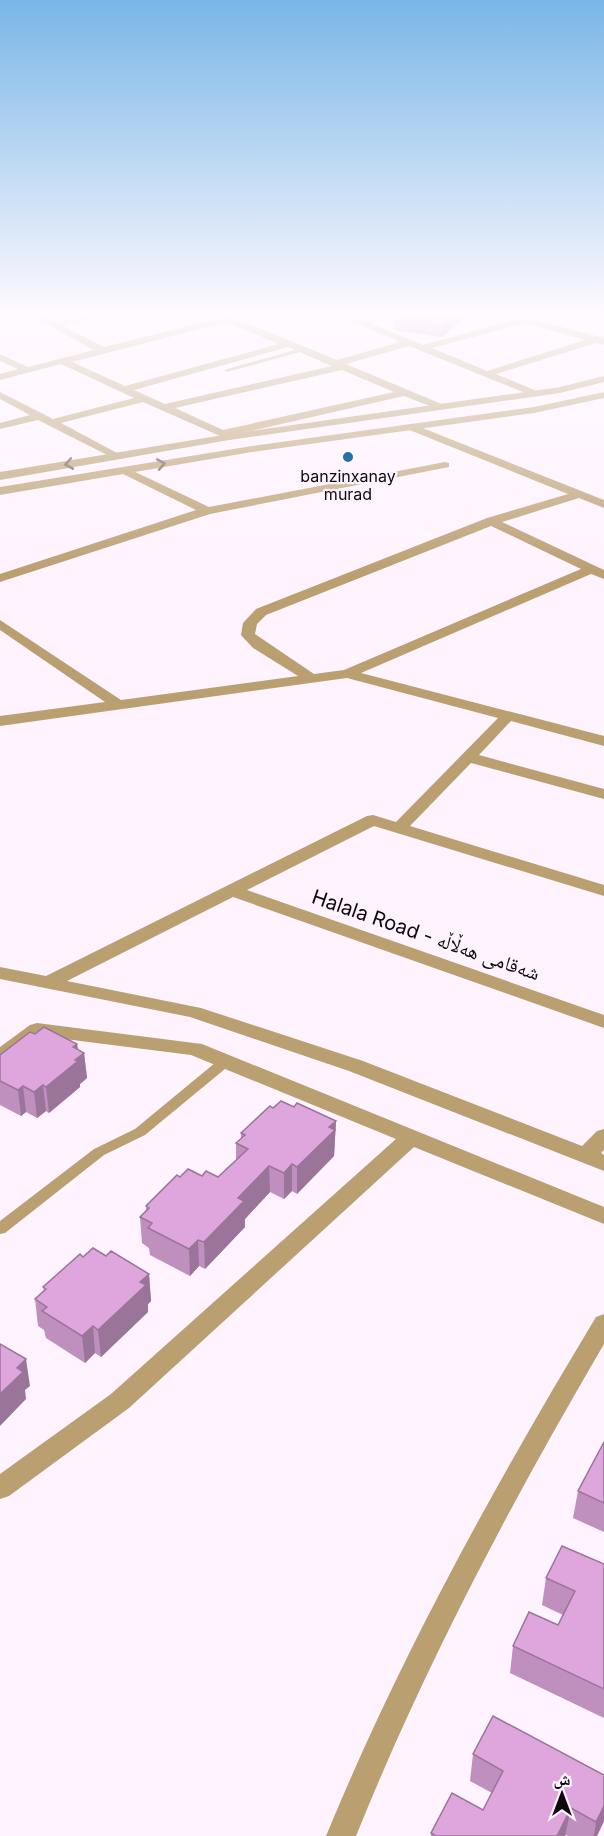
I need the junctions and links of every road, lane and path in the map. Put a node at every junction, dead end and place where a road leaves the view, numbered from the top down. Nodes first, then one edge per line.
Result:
1 (12, 402) edge
2 (131, 402) edge
3 (147, 402) edge
4 (187, 402) edge
5 (366, 402) edge
6 (430, 402) edge
7 (471, 402) edge
8 (573, 402) edge
9 (440, 406) junction
10 (161, 408) junction
11 (39, 416) junction
12 (52, 422) junction
13 (0, 426) edge
14 (411, 427) junction
15 (225, 435) junction
16 (115, 456) junction
17 (445, 465) dead end
18 (24, 471) junction
19 (125, 471) junction
20 (0, 476) edge
21 (40, 483) junction
22 (0, 491) edge
23 (580, 494) junction
24 (604, 504) edge
25 (207, 511) junction
26 (491, 521) junction
27 (598, 572) edge
28 (0, 578) edge
29 (0, 624) edge
30 (346, 674) junction
31 (312, 679) junction
32 (120, 706) junction
33 (508, 716) junction
34 (2, 724) edge
35 (604, 741) edge
36 (468, 757) junction
37 (604, 794) edge
38 (399, 828) junction
39 (232, 891) junction
40 (604, 891) edge
41 (3, 976) edge
42 (48, 983) junction
43 (604, 1022) edge
44 (0, 1057) edge
45 (226, 1061) junction
46 (604, 1136) edge
47 (411, 1138) junction
48 (595, 1159) edge
49 (604, 1216) edge
50 (0, 1228) edge
51 (604, 1323) edge
52 (0, 1488) edge
53 (341, 1836) edge

1 - 11 street
2 - 12 street
3 - 10 street
4 - 10 street
5 - 15 street
6 - 9 street
7 - 9 street
8 - 14 street
9 - 15 street
10 - 15 street
11 - 12 street
11 - 13 street
12 - 16 street
19 -> 14 street
14 - 23 street
15 - 16 street
16 -> 18 street
17 - 25 street
18 - 20 street
18 - 21 street
19 - 21 street
19 - 25 street
21 - 22 street
23 - 24 street
23 - 26 street
25 - 28 street
26 - 27 street
26 - 31 street
27 - 30 street
29 - 32 street
30 - 31 street
30 - 33 street
31 - 32 street
32 - 34 street
33 - 35 street
33 - 36 street
36 - 37 street
36 - 38 street
38 - 39 street
38 - 40 street
39 - 42 street
39 - 43 street, Halala Road - شەقامی هەڵاڵە
41 - 42 street
42 - 48 street
44 - 45 street
45 - 47 street
45 - 50 lane
46 - 48 street
47 - 49 street
47 - 52 street
51 - 53 street

